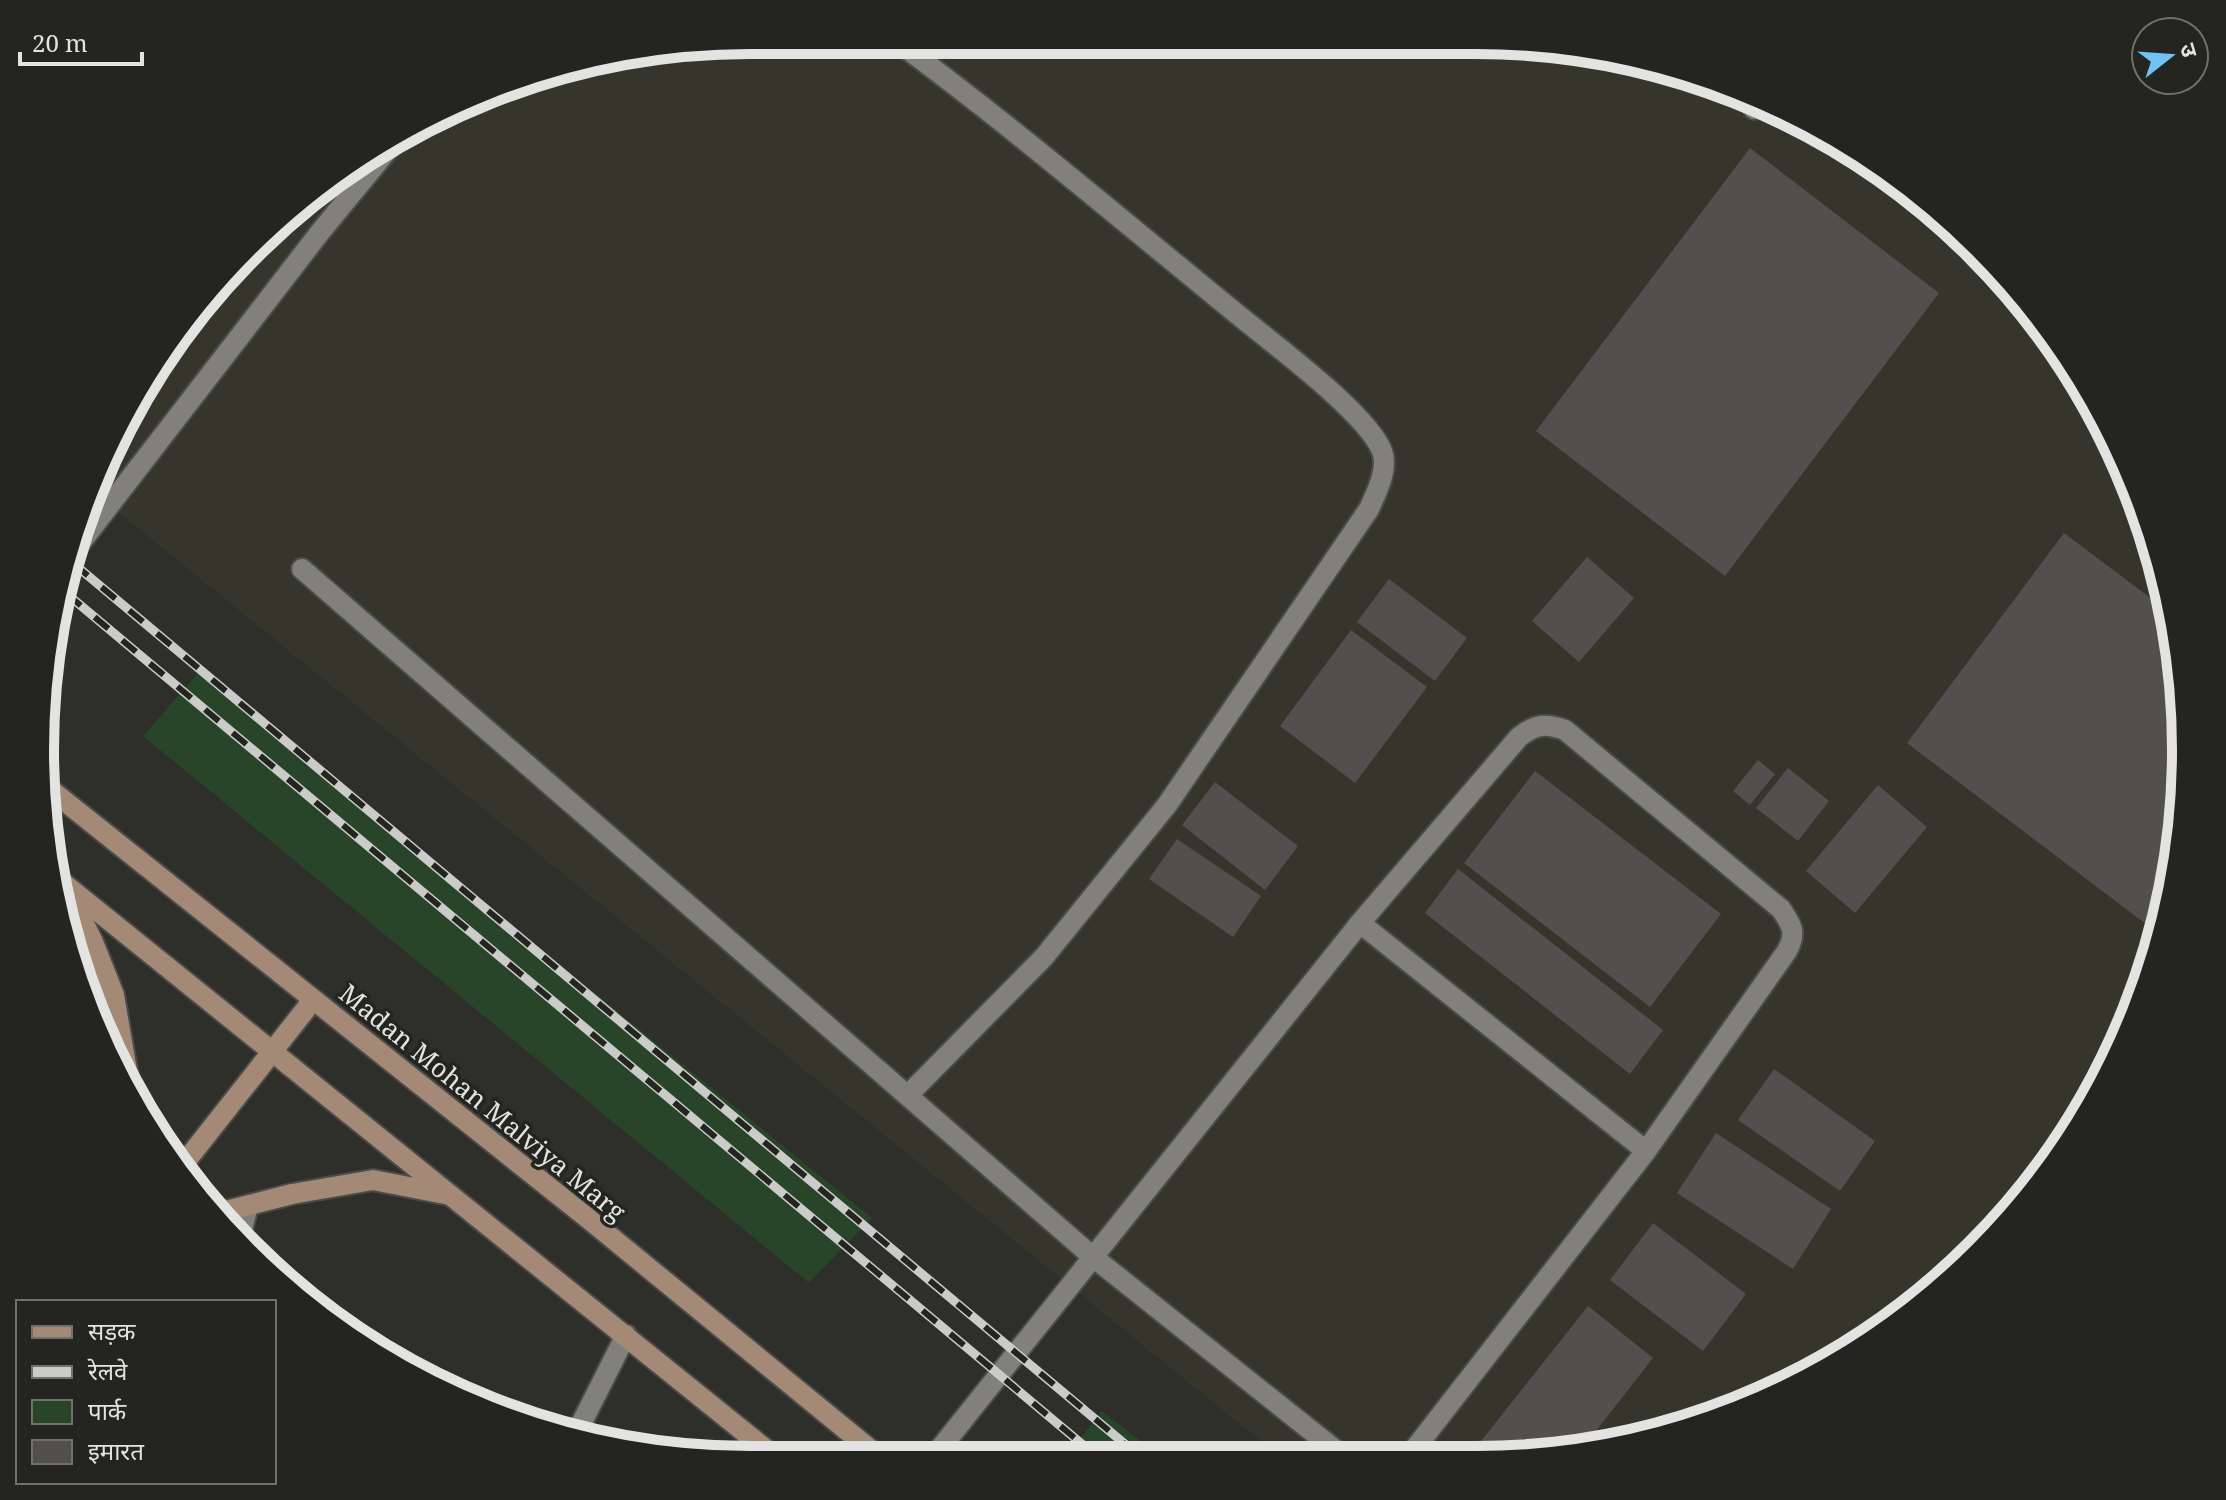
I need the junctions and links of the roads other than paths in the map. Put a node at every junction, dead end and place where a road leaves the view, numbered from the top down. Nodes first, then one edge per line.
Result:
1 (914, 54) edge
2 (378, 162) edge
3 (89, 531) edge
4 (302, 569) dead end
5 (55, 793) edge
6 (67, 887) edge
7 (71, 902) edge
8 (1360, 923) junction
9 (313, 1000) junction
10 (272, 1051) junction
11 (124, 1054) edge
12 (908, 1095) junction
13 (1646, 1151) junction
14 (187, 1159) edge
15 (454, 1196) junction
16 (248, 1206) junction
17 (228, 1211) edge
18 (243, 1226) edge
19 (1093, 1257) junction
20 (626, 1335) junction
21 (581, 1425) edge
22 (762, 1446) edge
23 (866, 1446) edge
24 (942, 1446) edge
25 (1330, 1446) edge
26 (1417, 1446) edge

1 - 12 street
2 - 3 street
4 - 12 street
5 - 9 main road, Madan Mohan Malviya Marg
6 - 10 main road
7 - 11 main road
8 - 13 street
8 - 13 street
8 - 19 street
9 - 10 main road
9 - 23 main road, Madan Mohan Malviya Marg
10 - 14 main road
10 - 15 main road
12 - 19 street
13 - 26 street
15 - 16 main road
15 - 20 main road
16 - 17 main road
16 - 18 street
19 - 24 street
19 - 25 street
20 - 21 street
20 - 22 main road

